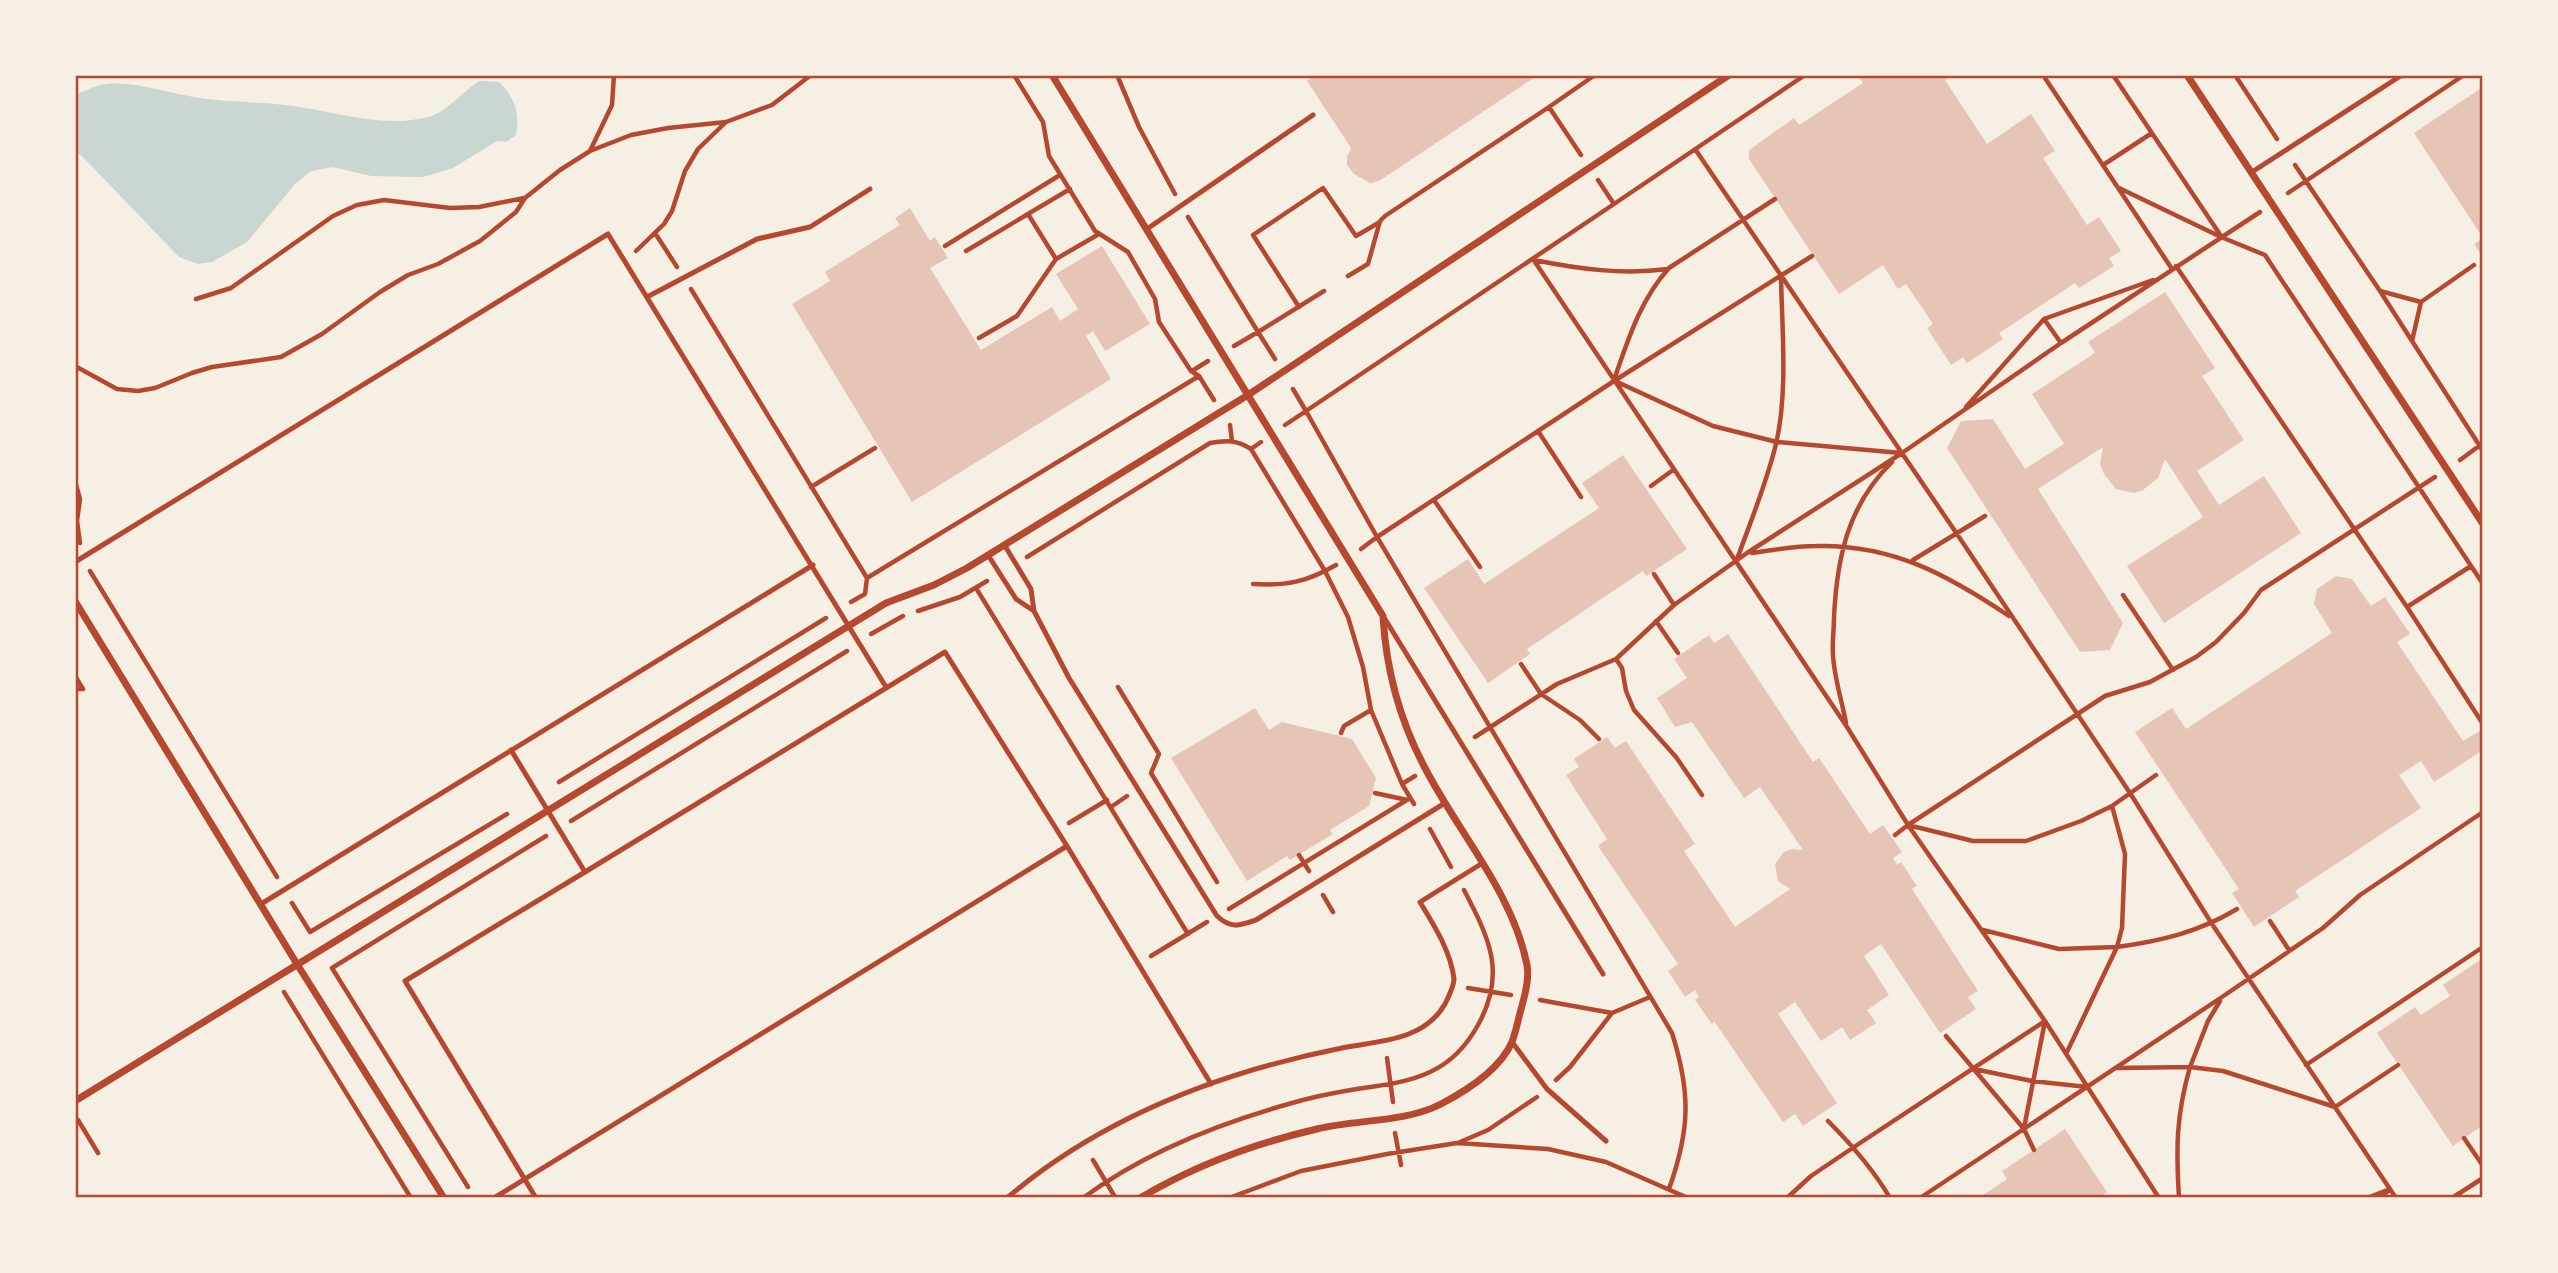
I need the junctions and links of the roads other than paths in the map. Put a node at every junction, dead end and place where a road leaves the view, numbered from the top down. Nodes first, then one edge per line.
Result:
1 (1052, 75) edge
2 (1729, 75) edge
3 (2187, 75) edge
4 (2402, 75) edge
5 (1313, 115) dead end
6 (2252, 172) junction
7 (870, 189) dead end
8 (1147, 229) junction
9 (648, 297) junction
10 (1248, 395) junction
11 (2483, 524) edge
12 (1004, 546) junction
13 (988, 555) junction
14 (75, 562) edge
15 (813, 565) junction
16 (75, 600) edge
17 (1034, 611) junction
18 (1383, 617) junction
19 (849, 625) junction
20 (886, 687) junction
21 (511, 750) junction
22 (1445, 803) junction
23 (547, 810) junction
24 (1066, 846) junction
25 (1481, 864) junction
26 (585, 872) junction
27 (261, 904) junction
28 (297, 964) junction
29 (1603, 974) dead end
30 (1512, 1042) junction
31 (1211, 1084) junction
32 (75, 1101) edge
33 (1606, 1141) dead end
34 (524, 1179) junction
35 (444, 1198) edge
36 (494, 1198) edge
37 (536, 1198) edge
38 (1007, 1198) edge
39 (1140, 1198) edge

1 - 8 street
2 - 10 street
3 - 6 street
4 - 6 lane
5 - 8 lane
6 - 11 street
7 - 9 lane
8 - 10 street
9 - 14 lane
9 - 15 lane
10 - 12 street
10 - 18 street
12 - 13 street
12 - 17 lane
13 - 17 lane
13 - 19 street
15 - 19 lane
15 - 21 lane
16 - 27 street
17 - 22 lane
18 - 22 street
18 - 29 lane
19 - 20 lane
19 - 23 street
20 - 24 lane
20 - 26 lane
21 - 23 lane
21 - 27 lane
22 - 25 street
23 - 26 lane
23 - 28 street
24 - 31 lane
24 - 34 lane
25 - 30 street
25 - 31 lane
26 - 34 lane
27 - 28 street
28 - 32 street
28 - 35 street
30 - 33 lane
30 - 39 street
31 - 38 lane
34 - 36 lane
34 - 37 lane

